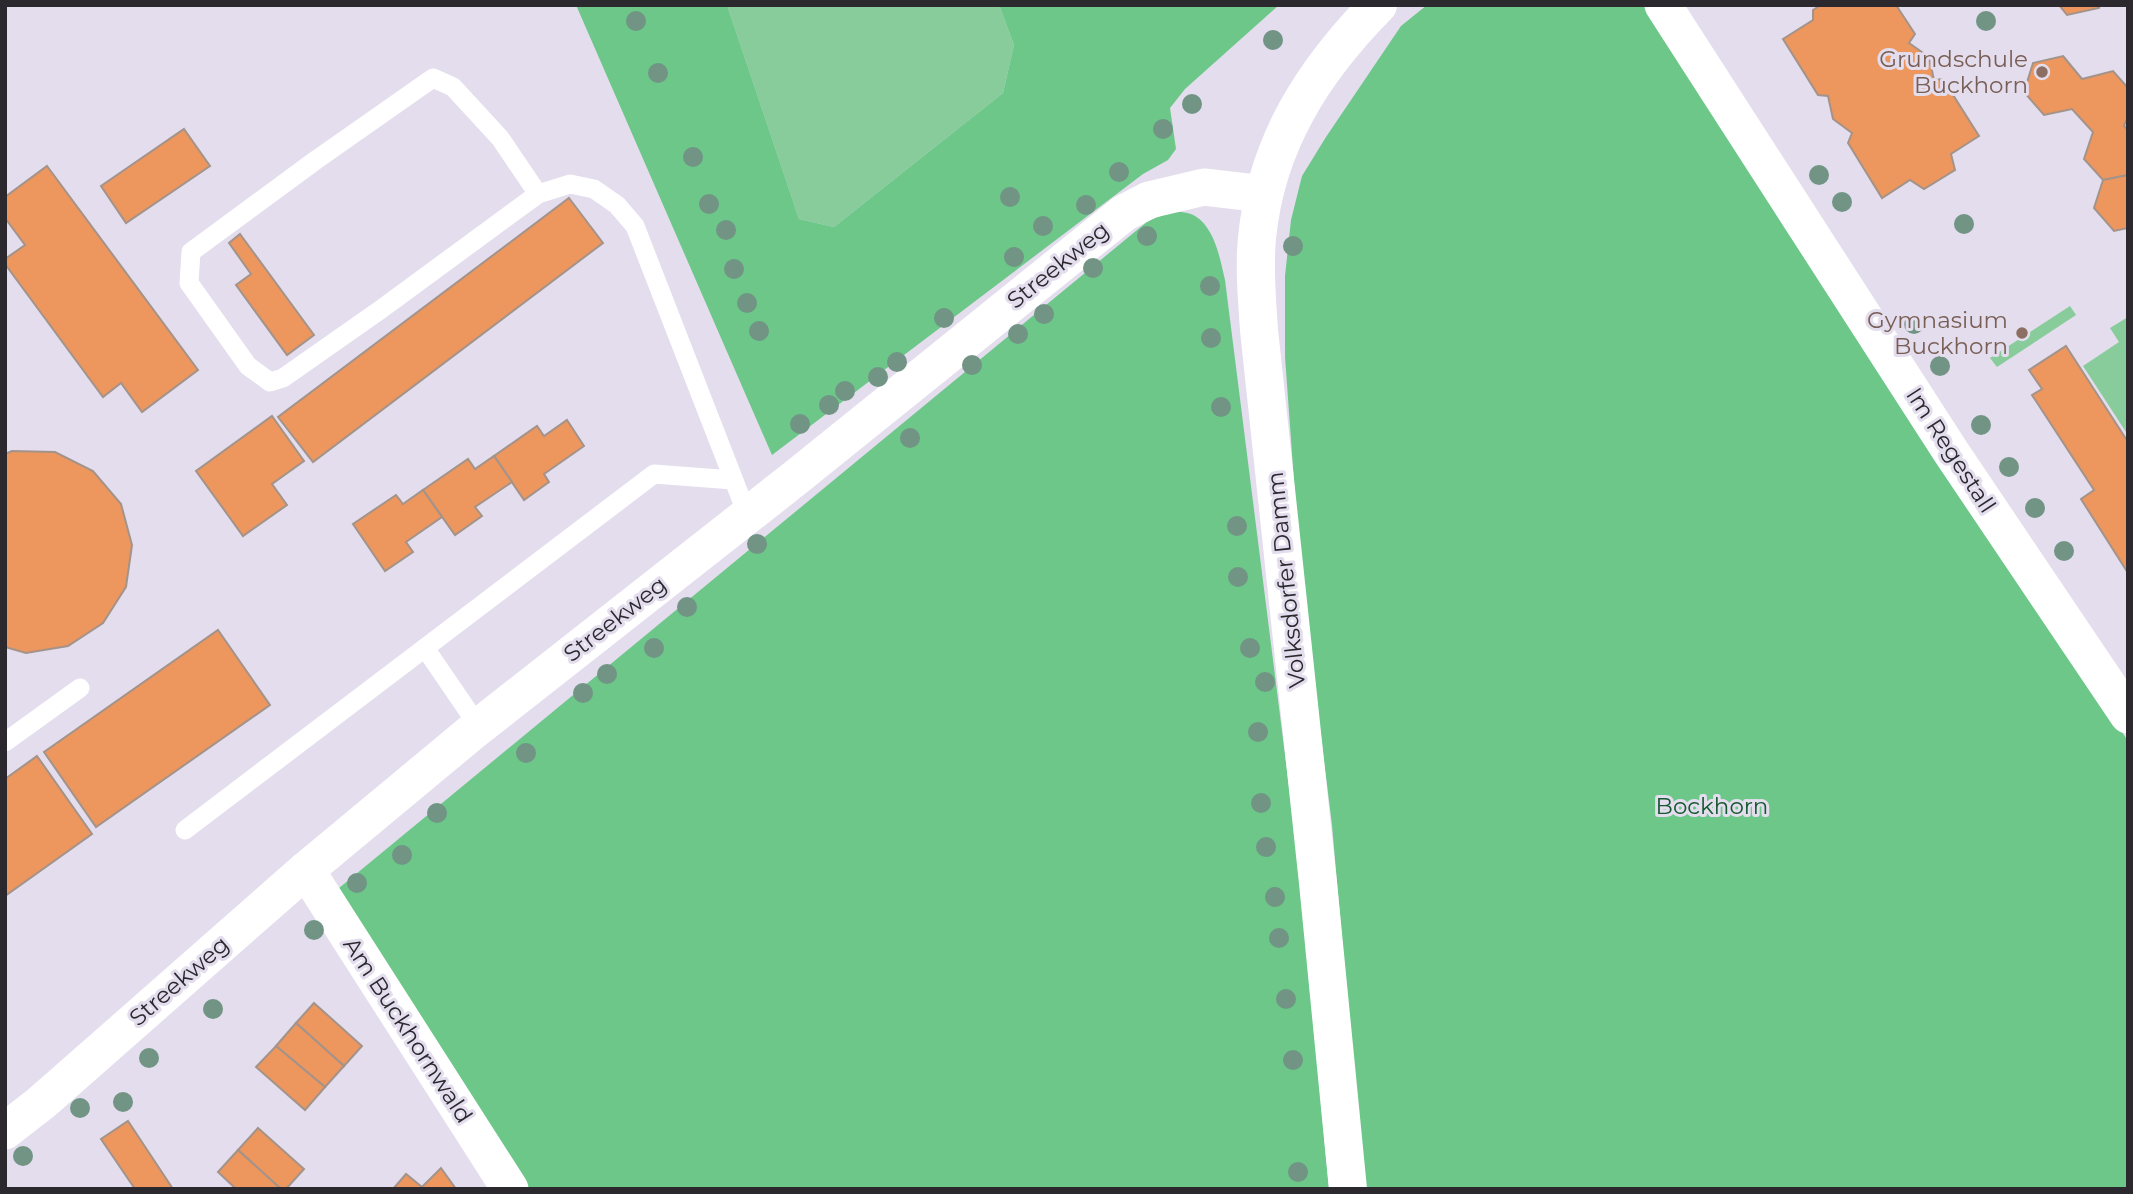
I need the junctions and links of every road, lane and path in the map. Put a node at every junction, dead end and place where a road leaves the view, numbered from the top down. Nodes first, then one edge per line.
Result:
1 (1378, 5) edge
2 (1663, 5) edge
3 (538, 194) junction
4 (1264, 194) junction
5 (733, 480) junction
6 (747, 514) junction
7 (425, 648) junction
8 (80, 688) dead end
9 (2128, 715) edge
10 (479, 727) junction
11 (5, 742) edge
12 (185, 830) dead end
13 (306, 870) junction
14 (5, 1131) edge
15 (510, 1189) edge
16 (1348, 1189) edge

1 - 4 main road, Volksdorfer Damm
2 - 9 street, Im Regestall
3 - 3 lane
3 - 5 lane
4 - 6 street, Streekweg
4 - 16 main road, Volksdorfer Damm
5 - 6 lane
5 - 7 lane
6 - 10 street, Streekweg
7 - 10 lane
7 - 12 lane
8 - 11 lane
10 - 13 street, Streekweg
13 - 14 street, Streekweg
13 - 15 street, Am Buckhornwald

